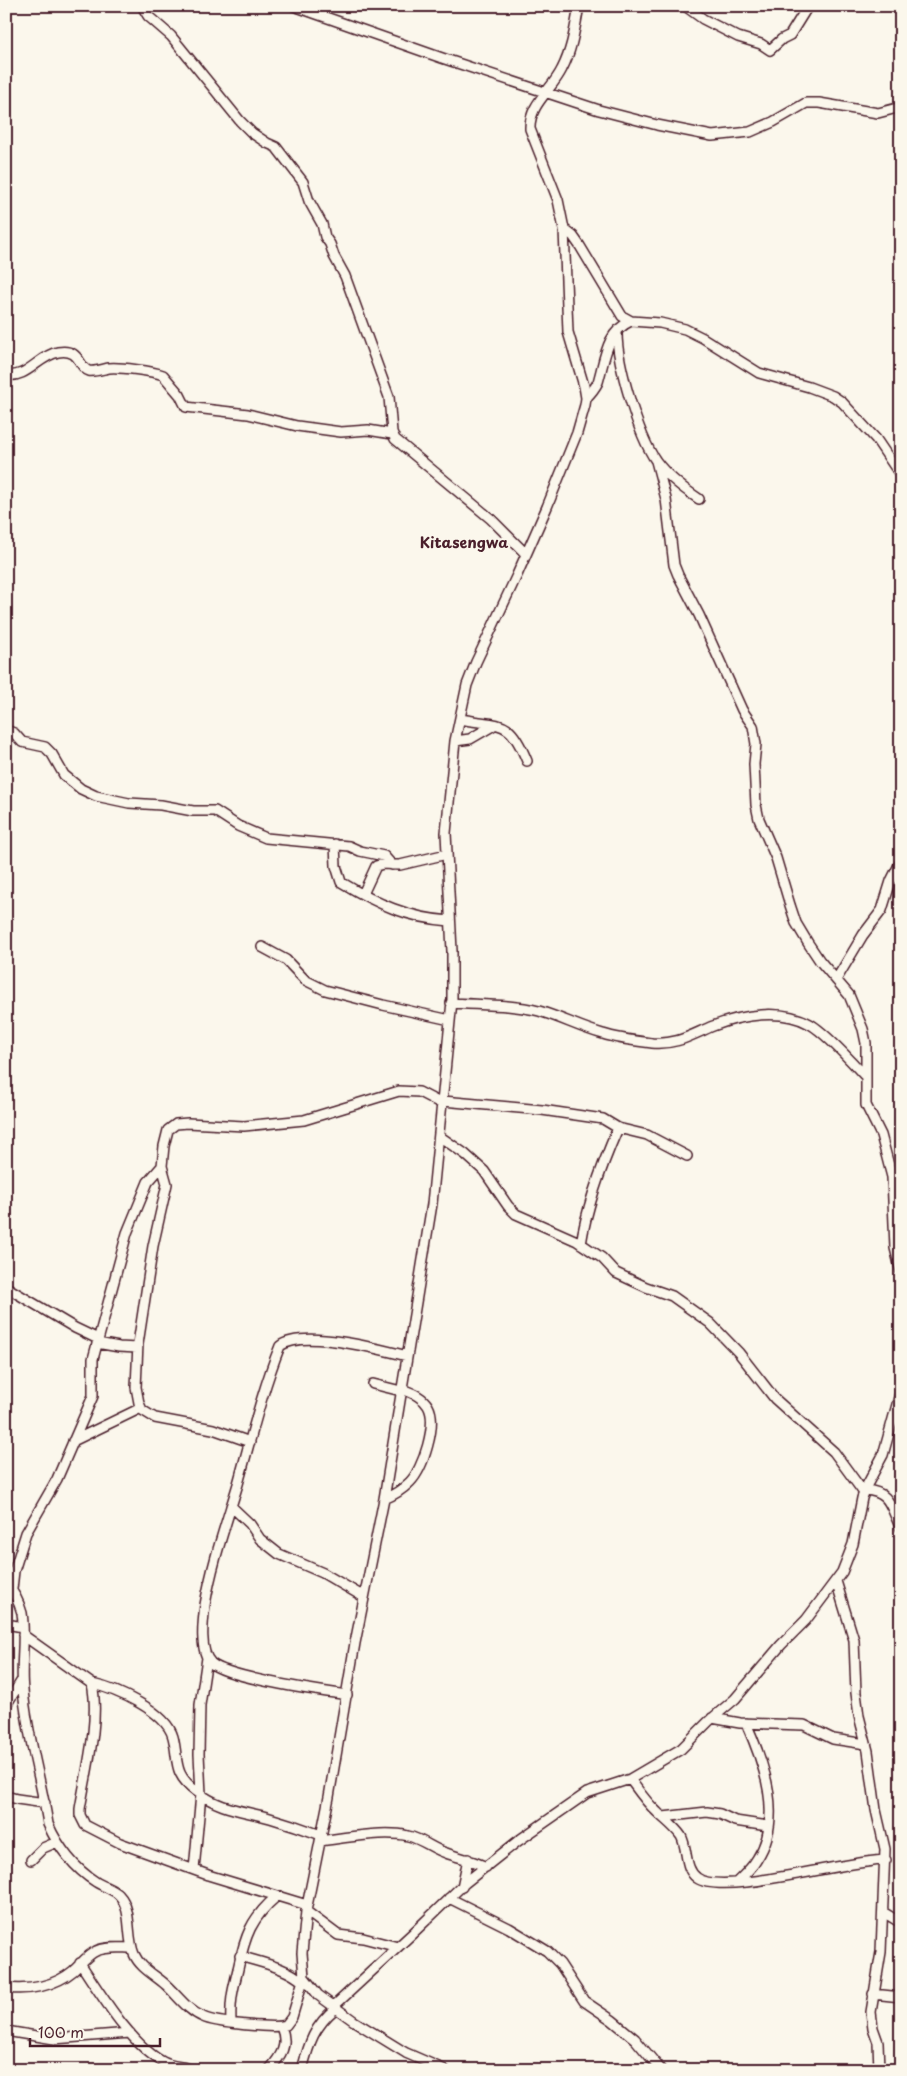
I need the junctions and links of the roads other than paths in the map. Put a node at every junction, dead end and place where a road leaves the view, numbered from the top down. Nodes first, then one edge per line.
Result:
1 (142, 6) edge
2 (294, 6) edge
3 (579, 6) edge
4 (685, 6) edge
5 (808, 6) edge
6 (546, 93) junction
7 (901, 106) edge
8 (564, 229) junction
9 (631, 321) junction
10 (616, 333) junction
11 (6, 375) edge
12 (586, 398) junction
13 (392, 434) junction
14 (656, 461) junction
15 (901, 476) edge
16 (700, 499) dead end
17 (526, 554) junction
18 (460, 719) junction
19 (494, 724) junction
20 (6, 730) edge
21 (455, 741) junction
22 (528, 761) dead end
23 (335, 844) junction
24 (447, 854) junction
25 (901, 861) edge
26 (392, 865) junction
27 (363, 894) junction
28 (450, 921) junction
29 (262, 946) dead end
30 (836, 980) junction
31 (451, 1003) junction
32 (450, 1020) junction
33 (865, 1076) junction
34 (442, 1103) junction
35 (618, 1128) junction
36 (439, 1136) junction
37 (687, 1156) dead end
38 (162, 1166) junction
39 (580, 1244) junction
40 (901, 1272) edge
41 (6, 1287) edge
42 (98, 1341) junction
43 (138, 1348) junction
44 (407, 1356) junction
45 (373, 1384) dead end
46 (402, 1390) junction
47 (901, 1390) edge
48 (141, 1408) junction
49 (73, 1441) junction
50 (250, 1442) junction
51 (864, 1491) junction
52 (384, 1499) junction
53 (231, 1506) junction
54 (901, 1528) edge
55 (836, 1581) junction
56 (9, 1586) edge
57 (364, 1597) junction
58 (6, 1624) edge
59 (23, 1631) junction
60 (207, 1658) junction
61 (22, 1680) junction
62 (92, 1684) junction
63 (347, 1695) junction
64 (6, 1705) edge
65 (712, 1718) junction
66 (746, 1724) junction
67 (866, 1744) junction
68 (630, 1779) junction
69 (201, 1794) junction
70 (6, 1796) edge
71 (45, 1803) junction
72 (663, 1817) junction
73 (768, 1826) junction
74 (320, 1838) junction
75 (57, 1842) junction
76 (468, 1859) junction
77 (31, 1860) dead end
78 (886, 1860) junction
79 (486, 1867) junction
80 (194, 1870) junction
81 (737, 1882) junction
82 (462, 1886) junction
83 (277, 1896) junction
84 (449, 1898) junction
85 (306, 1908) junction
86 (883, 1912) junction
87 (901, 1923) edge
88 (398, 1947) junction
89 (131, 1948) junction
90 (240, 1956) junction
91 (80, 1963) junction
92 (304, 1980) junction
93 (6, 1988) edge
94 (874, 1994) junction
95 (901, 1996) edge
96 (335, 2007) junction
97 (231, 2022) junction
98 (281, 2027) junction
99 (6, 2031) edge
100 (130, 2033) junction
101 (193, 2070) edge
102 (269, 2070) edge
103 (302, 2070) edge
104 (445, 2070) edge
105 (661, 2070) edge
106 (879, 2070) edge

1 - 13 street
2 - 6 street
3 - 6 street
4 - 5 street
6 - 7 street
6 - 8 street
8 - 9 street
8 - 12 street
9 - 10 street
9 - 15 street
10 - 12 street
10 - 14 street
11 - 13 street
12 - 17 street
13 - 17 street
14 - 16 street
14 - 30 street
17 - 18 street
18 - 19 street
18 - 21 street
19 - 21 street
19 - 22 street
20 - 23 street
21 - 24 street
23 - 26 street
23 - 27 street
24 - 26 street
24 - 28 street
25 - 30 street
26 - 27 street
27 - 28 street
28 - 31 street
29 - 32 street
30 - 33 street
31 - 32 street
31 - 33 street
32 - 34 street
33 - 40 street
34 - 35 street
34 - 36 street
34 - 38 street
35 - 37 street
35 - 39 street
36 - 39 street
36 - 44 street
38 - 42 street
38 - 43 street
39 - 51 street
41 - 42 street
42 - 43 street
42 - 49 street
43 - 48 street
44 - 46 street
44 - 50 street
45 - 46 street
46 - 52 street
46 - 52 street
47 - 51 street
48 - 49 street
48 - 50 street
49 - 56 street
50 - 53 street
51 - 54 street
51 - 55 street
52 - 57 street
53 - 57 street
53 - 60 street
55 - 65 street
55 - 67 street
56 - 59 street
57 - 63 street
58 - 59 street
59 - 61 street
59 - 62 street
60 - 63 street
60 - 69 street
61 - 64 street
61 - 71 street
62 - 69 street
62 - 80 street
63 - 74 street
65 - 66 street
65 - 68 street
66 - 67 street
66 - 73 street
67 - 78 street
68 - 72 street
68 - 79 street
69 - 74 street
69 - 80 street
70 - 71 street
71 - 75 street
72 - 73 street
72 - 81 street
73 - 81 street
74 - 76 street
74 - 85 street
75 - 77 street
75 - 89 street
76 - 79 street
76 - 82 street
78 - 81 street
78 - 86 street
79 - 82 street
80 - 83 street
82 - 84 street
83 - 85 street
83 - 90 street
84 - 88 street
84 - 105 street
85 - 88 street
85 - 92 street
86 - 87 street
86 - 94 street
88 - 96 street
89 - 91 street
89 - 97 street
90 - 92 street
90 - 97 street
91 - 93 street
91 - 100 street
92 - 96 street
92 - 98 street
94 - 95 street
94 - 106 street
96 - 103 street
96 - 104 street
97 - 98 street
98 - 102 street
99 - 100 street
100 - 101 street

